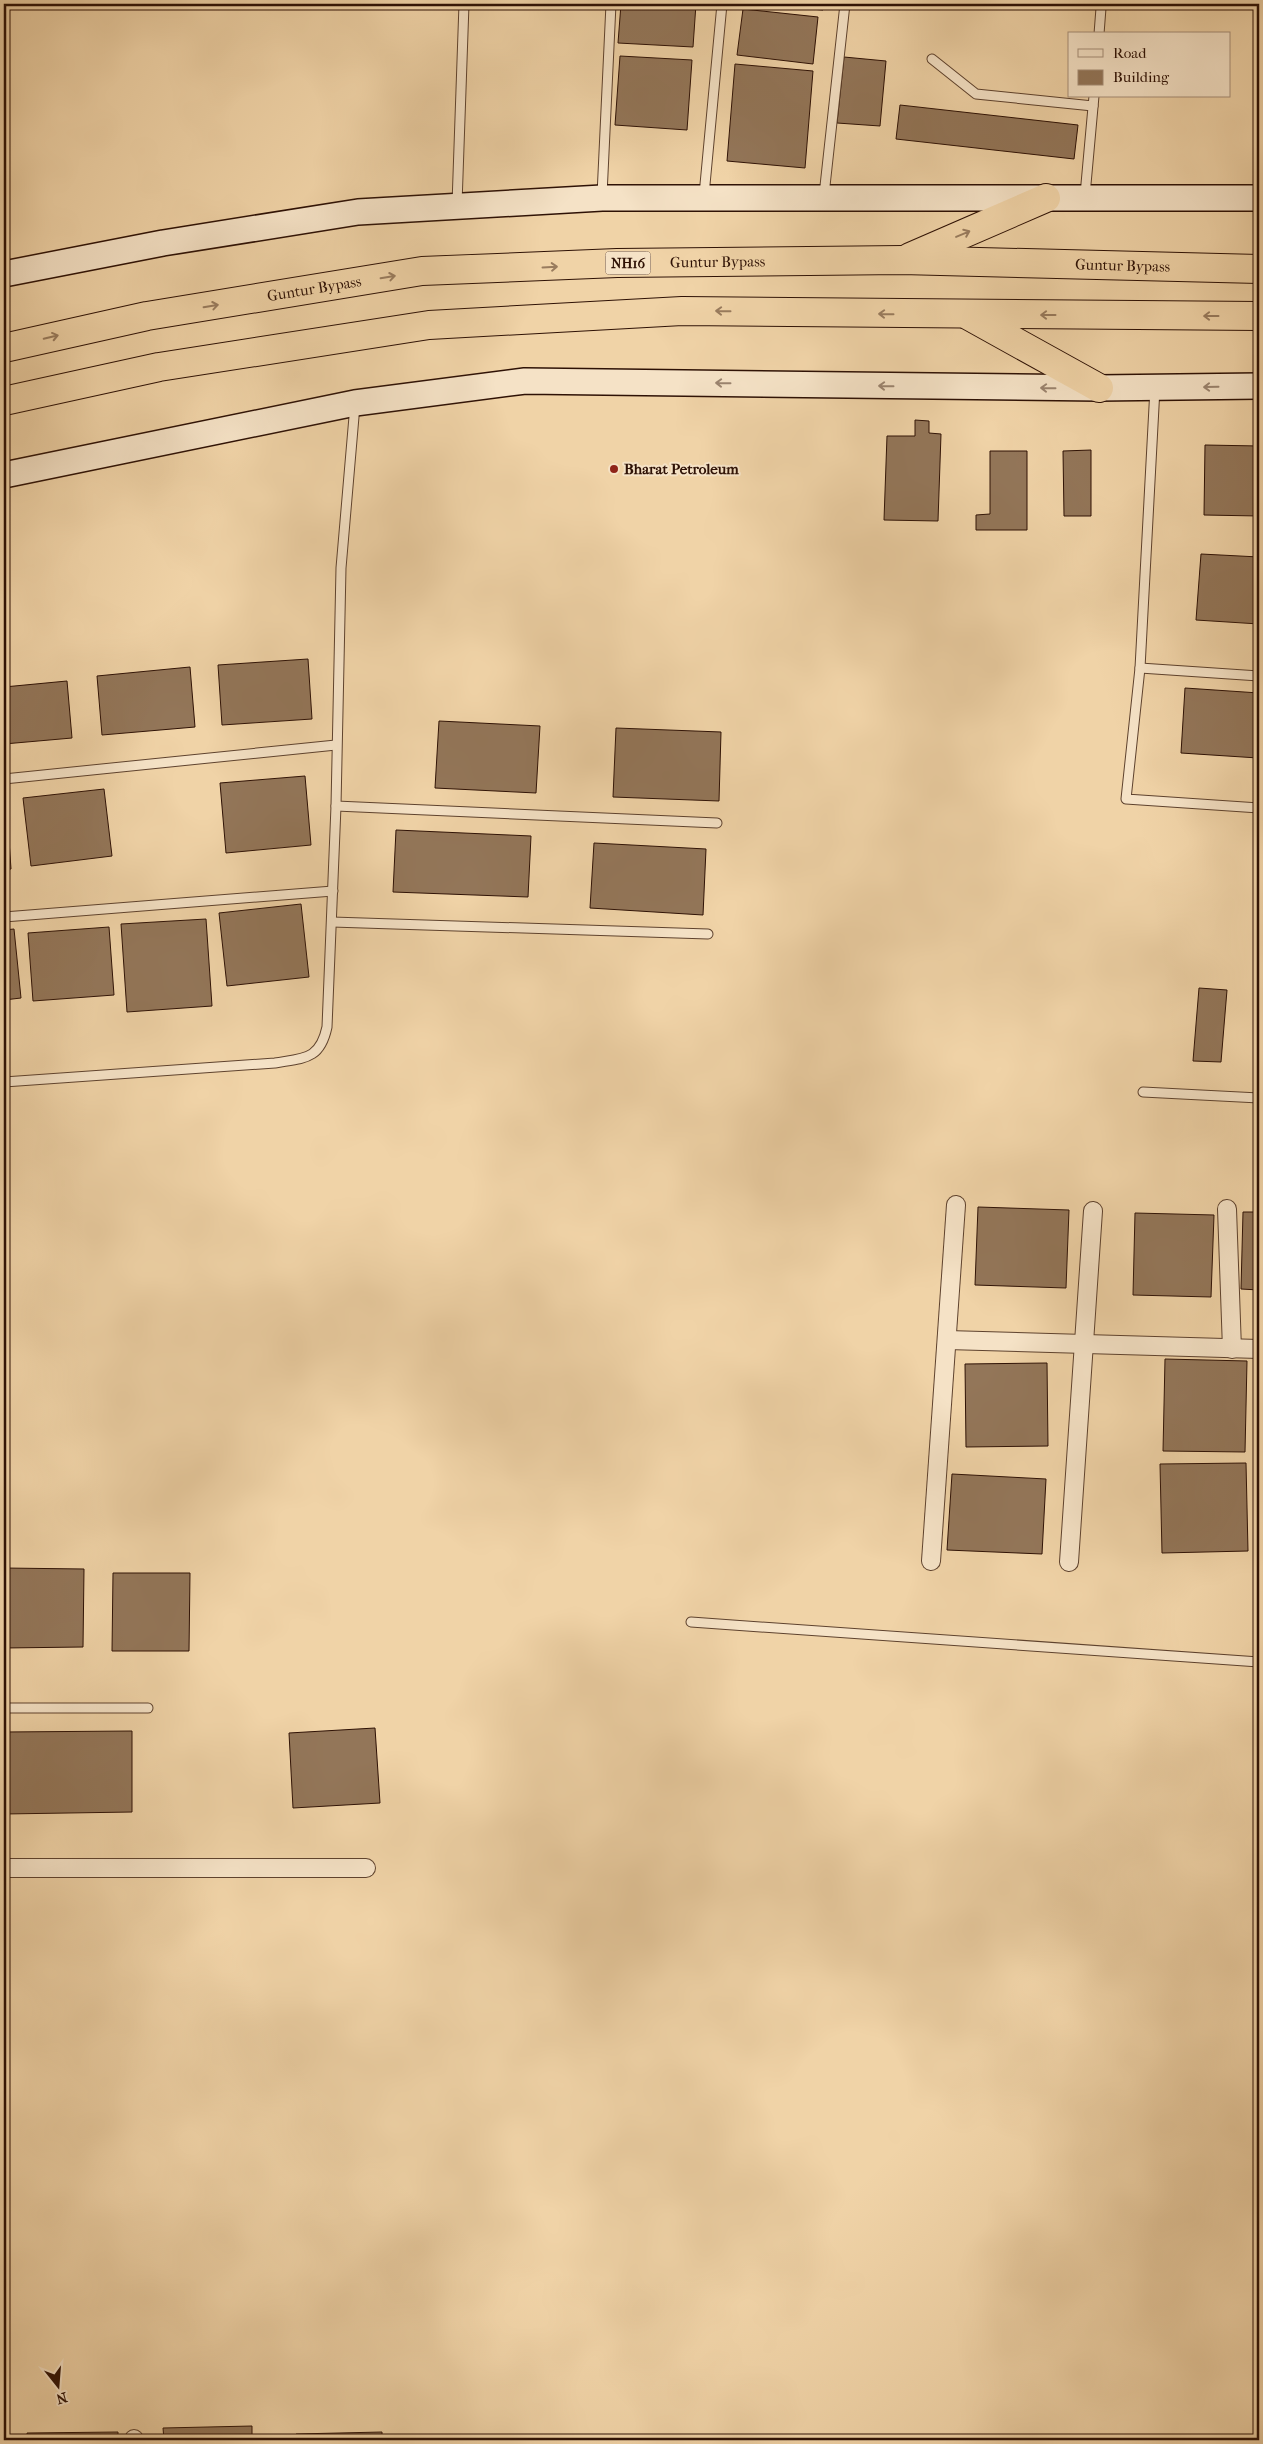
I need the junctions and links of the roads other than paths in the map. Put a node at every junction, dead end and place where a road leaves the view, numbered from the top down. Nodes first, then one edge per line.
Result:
1 (464, 4) edge
2 (611, 4) edge
3 (722, 4) edge
4 (845, 4) edge
5 (1101, 8) dead end
6 (1099, 32) edge
7 (932, 59) dead end
8 (1094, 98) edge
9 (1093, 106) junction
10 (602, 198) junction
11 (703, 198) junction
12 (823, 198) junction
13 (1046, 198) junction
14 (1084, 198) junction
15 (1259, 198) edge
16 (457, 206) junction
17 (902, 260) junction
18 (1259, 269) edge
19 (4, 274) edge
20 (966, 315) junction
21 (1259, 316) edge
22 (4, 348) edge
23 (1259, 386) edge
24 (1099, 388) junction
25 (1155, 388) junction
26 (4, 401) edge
27 (355, 403) junction
28 (4, 474) edge
29 (1140, 668) junction
30 (1259, 676) edge
31 (336, 745) junction
32 (4, 779) edge
33 (336, 806) junction
34 (1259, 808) edge
35 (717, 823) dead end
36 (333, 891) junction
37 (4, 917) edge
38 (332, 922) junction
39 (708, 934) dead end
40 (4, 1082) edge
41 (1143, 1092) dead end
42 (1259, 1098) edge
43 (956, 1205) dead end
44 (1228, 1209) dead end
45 (1093, 1211) dead end
46 (947, 1340) junction
47 (1084, 1344) junction
48 (1232, 1348) junction
49 (1259, 1350) edge
50 (931, 1561) dead end
51 (1069, 1562) dead end
52 (691, 1622) dead end
53 (1259, 1662) edge
54 (4, 1708) edge
55 (148, 1708) dead end
56 (4, 1868) edge
57 (366, 1868) dead end

1 - 16 lane
2 - 10 lane
3 - 11 lane
4 - 12 lane
5 - 6 lane
7 - 9 lane
8 - 9 lane
9 - 14 lane
10 - 11 street
10 - 16 street
11 - 12 street
12 - 13 street
13 - 14 street
17 -> 13 highway
14 - 15 street
16 - 19 street
17 - 18 highway, Guntur Bypass / NH16
22 -> 17 highway, Guntur Bypass / NH16
21 -> 20 highway
20 - 24 highway
20 -> 26 highway
23 -> 25 street
24 - 25 street
24 -> 27 street
25 - 29 lane
27 - 28 street
27 - 31 lane
29 - 30 lane
29 - 34 lane
31 - 32 lane
31 - 33 lane
33 - 35 lane
33 - 36 lane
36 - 37 lane
36 - 38 lane
38 - 39 lane
38 - 40 lane
41 - 42 lane
43 - 46 street
44 - 48 street
45 - 47 street
46 - 47 street
46 - 50 street
47 - 48 street
47 - 51 street
48 - 49 street
52 - 53 lane
54 - 55 lane
56 - 57 street

